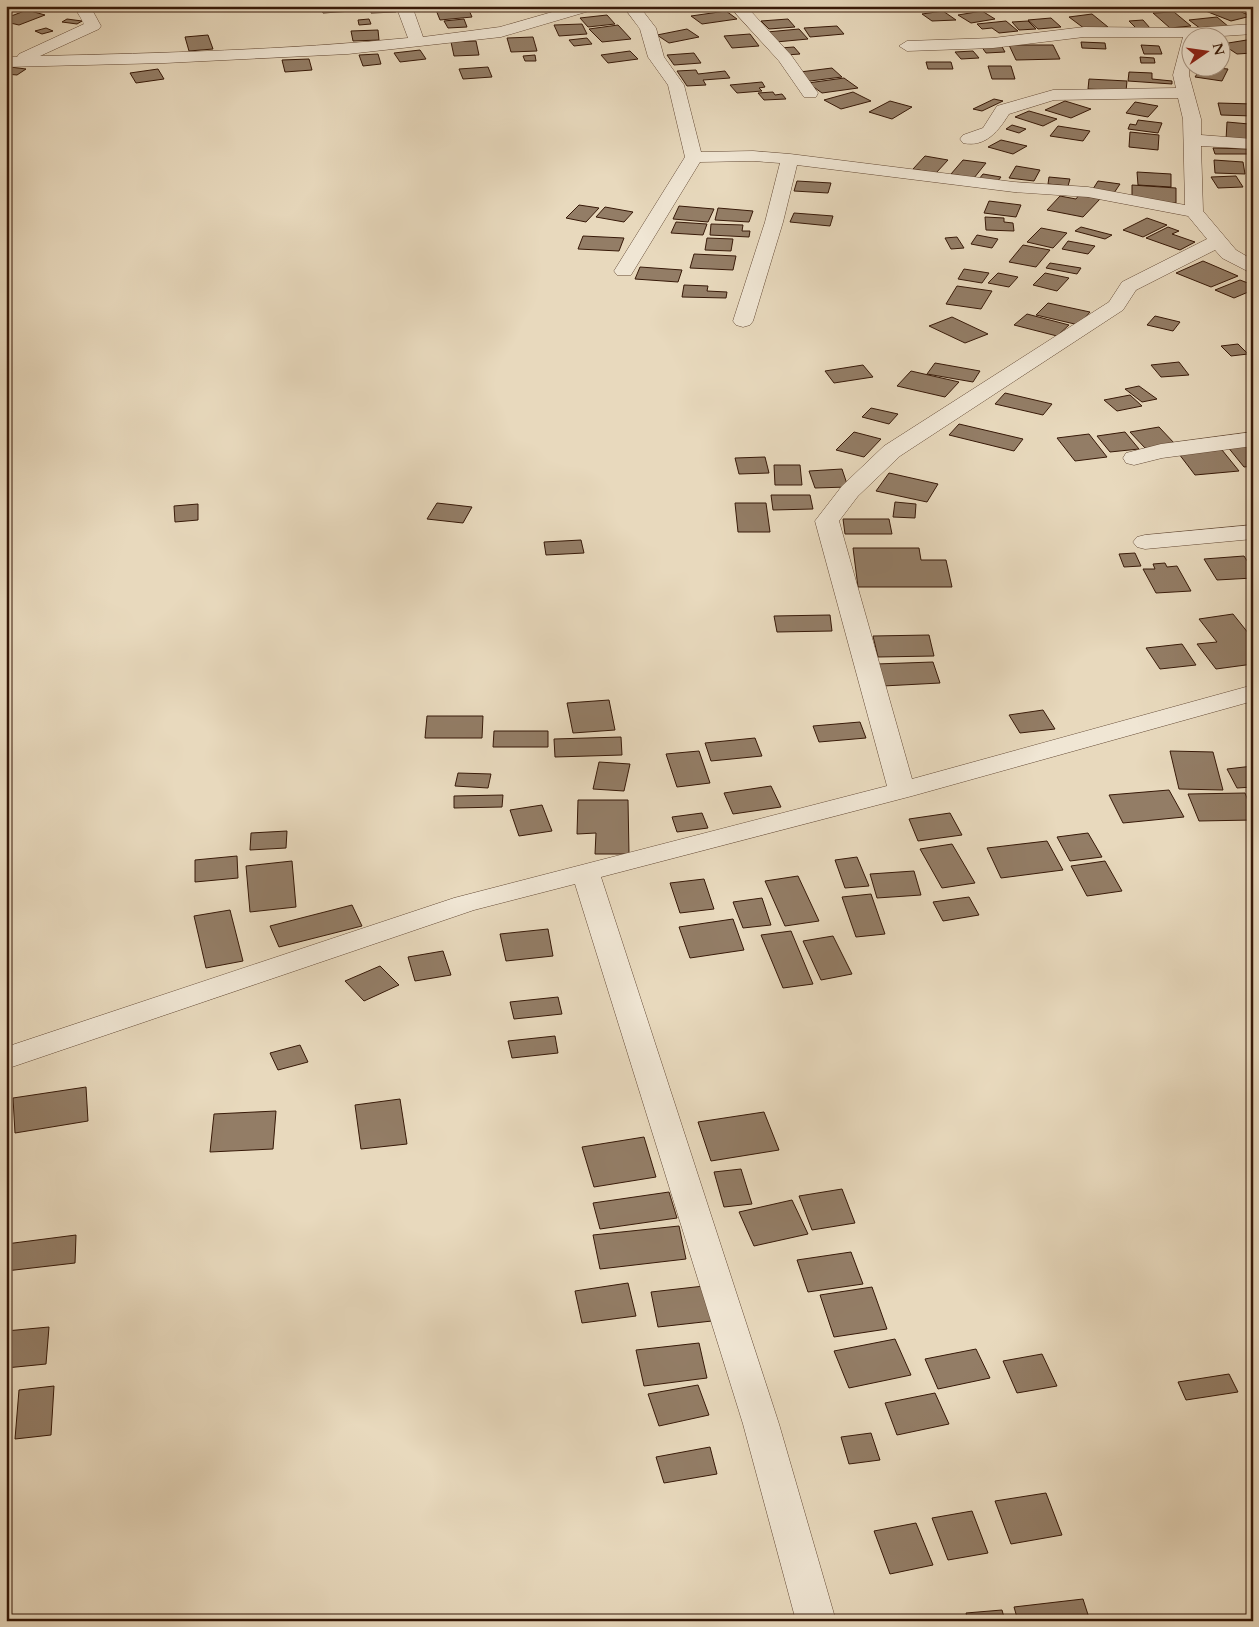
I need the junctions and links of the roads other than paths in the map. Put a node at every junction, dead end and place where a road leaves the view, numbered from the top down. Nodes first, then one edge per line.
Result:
1 (82, 6) edge
2 (404, 6) edge
3 (591, 6) edge
4 (631, 6) edge
5 (736, 6) edge
6 (1253, 29) edge
7 (1232, 30) edge
8 (1182, 33) edge
9 (418, 42) junction
10 (907, 46) dead end
11 (9, 62) edge
12 (1182, 70) edge
13 (810, 93) dead end
14 (1185, 93) junction
15 (969, 139) dead end
16 (1192, 139) junction
17 (1253, 144) edge
18 (694, 157) junction
19 (790, 160) junction
20 (1194, 212) junction
21 (1218, 241) junction
22 (1253, 268) edge
23 (624, 271) dead end
24 (743, 321) dead end
25 (1253, 439) edge
26 (1134, 458) dead end
27 (1253, 532) edge
28 (1145, 542) dead end
29 (1253, 692) edge
30 (902, 790) junction
31 (585, 872) junction
32 (6, 1058) edge
33 (816, 1621) edge

1 - 11 street
2 - 9 street
3 - 9 street
4 - 18 street
5 - 13 street
6 - 7 street
8 - 10 street
9 - 11 street
12 - 14 street
14 - 15 street
14 - 16 street
16 - 17 street
16 - 20 street
18 - 19 street
18 - 23 street
19 - 20 street
19 - 24 street
20 - 21 street
21 - 22 street
21 - 30 street
25 - 26 street
27 - 28 street
29 - 30 street
30 - 31 street
31 - 32 street
31 - 33 street

